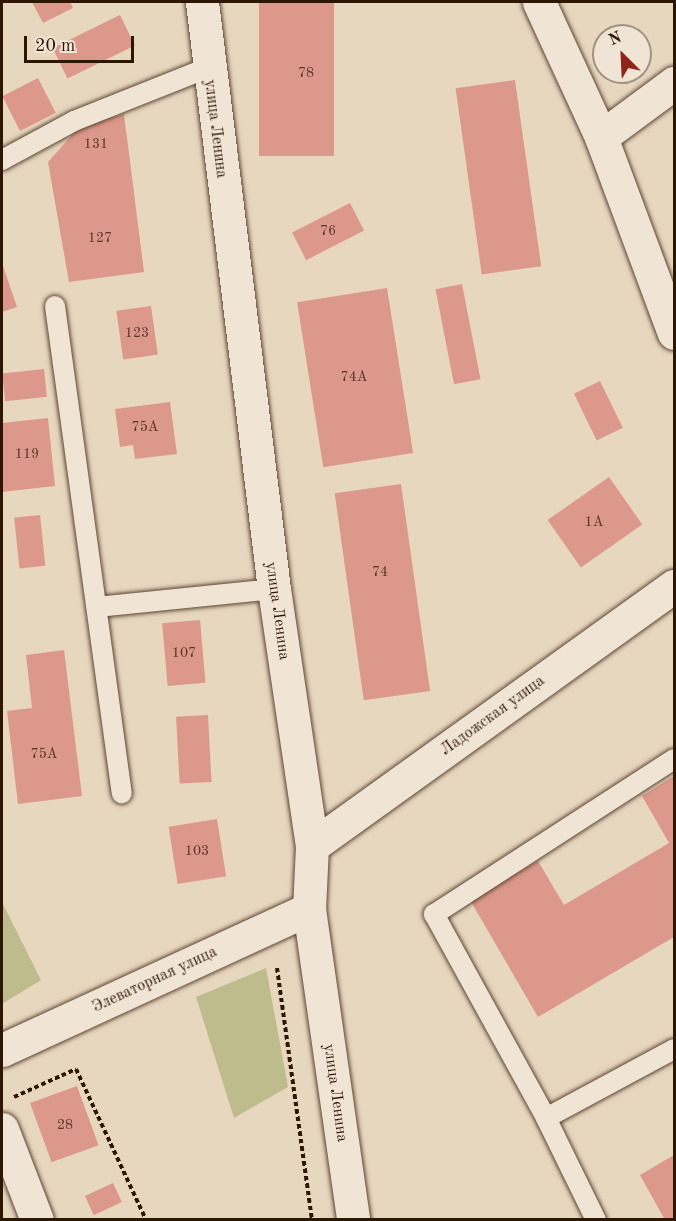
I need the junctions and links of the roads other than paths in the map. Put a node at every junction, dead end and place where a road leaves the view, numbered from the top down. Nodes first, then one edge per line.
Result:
1 (202, 2) edge
2 (539, 2) edge
3 (207, 68) junction
4 (675, 83) edge
5 (601, 137) junction
6 (2, 160) edge
7 (55, 306) dead end
8 (675, 333) edge
9 (675, 586) edge
10 (274, 590) junction
11 (97, 607) junction
12 (675, 759) edge
13 (122, 794) dead end
14 (312, 846) junction
15 (309, 909) junction
16 (675, 1049) edge
17 (2, 1050) edge
18 (546, 1118) junction
19 (2, 1129) edge
20 (37, 1220) edge
21 (353, 1220) edge
22 (596, 1220) edge

1 - 3 street, улица Ленина
2 - 5 street
3 - 6 lane
3 - 10 street, улица Ленина
4 - 5 street
5 - 8 street
7 - 11 lane
9 - 14 street, Ладожская улица
10 - 11 lane
10 - 14 street, улица Ленина
11 - 13 lane
12 - 18 lane
14 - 15 street, улица Ленина
15 - 17 street, Элеваторная улица
15 - 21 street, улица Ленина
16 - 18 lane
18 - 22 lane
19 - 20 street

